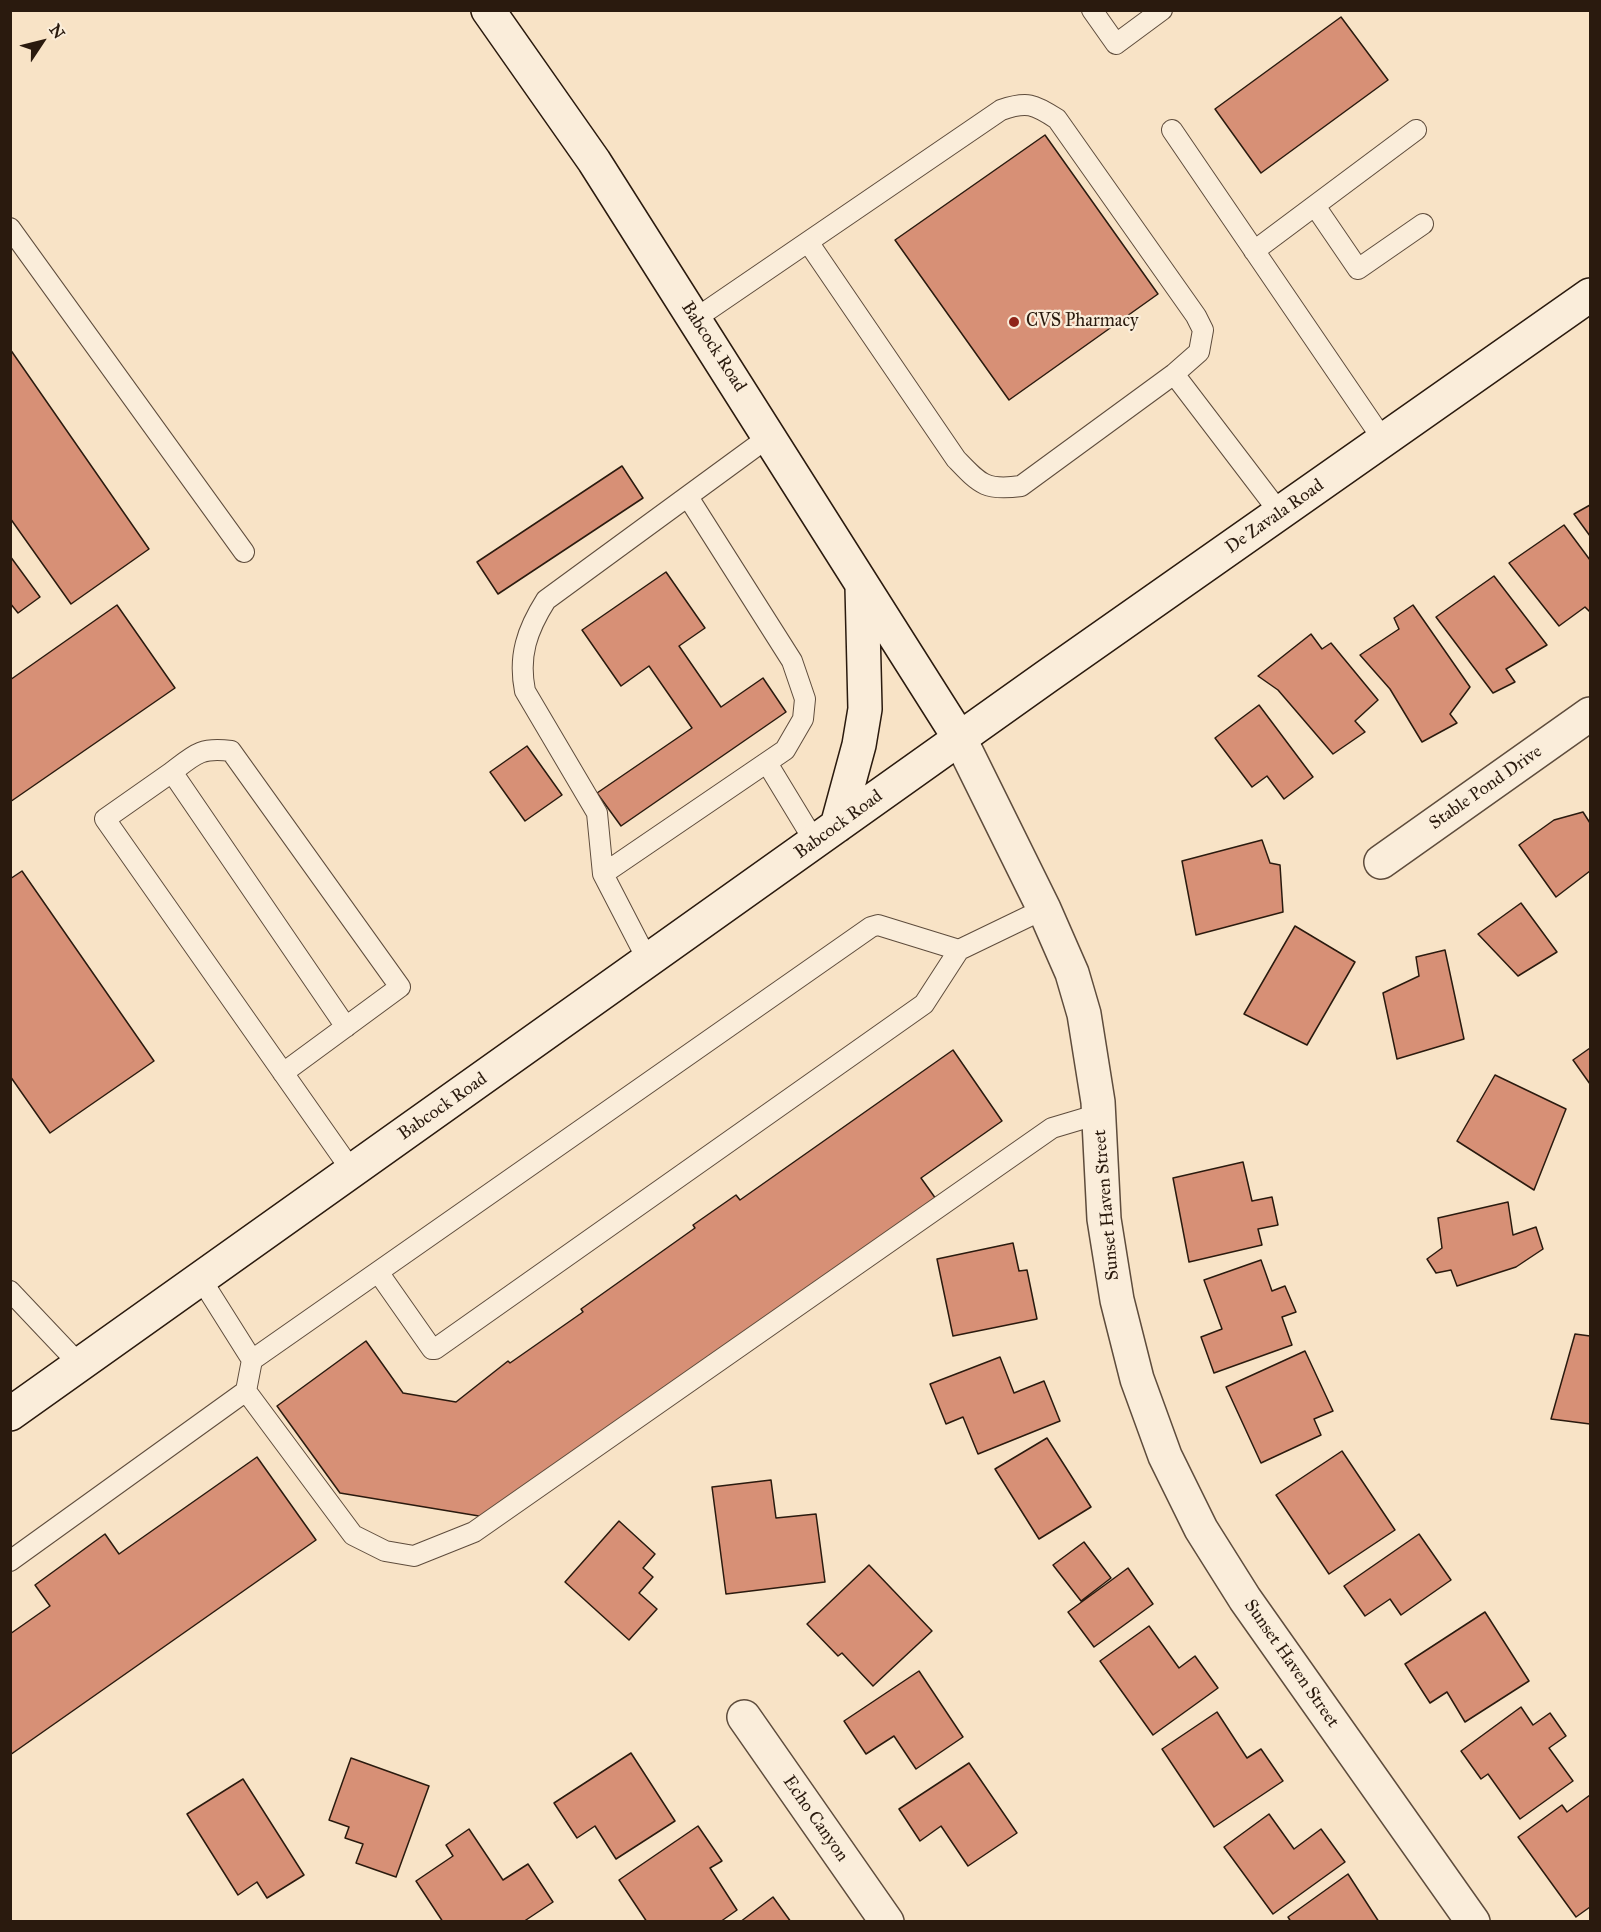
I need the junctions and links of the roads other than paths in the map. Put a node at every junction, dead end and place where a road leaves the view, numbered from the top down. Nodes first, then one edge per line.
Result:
1 (488, 10) edge
2 (1092, 10) edge
3 (1162, 10) edge
4 (1172, 130) dead end
5 (1416, 130) dead end
6 (1315, 206) junction
7 (1423, 224) dead end
8 (10, 228) edge
9 (808, 242) junction
10 (1254, 251) junction
11 (1590, 295) edge
12 (695, 319) junction
13 (1174, 374) junction
14 (770, 436) junction
15 (1384, 441) junction
16 (688, 496) junction
17 (1280, 513) junction
18 (244, 552) dead end
19 (862, 585) junction
20 (1590, 714) edge
21 (960, 739) junction
22 (767, 762) junction
23 (172, 772) junction
24 (826, 834) junction
25 (1381, 862) dead end
26 (603, 874) junction
27 (1044, 909) junction
28 (958, 950) junction
29 (648, 961) junction
30 (346, 1027) junction
31 (283, 1073) junction
32 (1099, 1114) junction
33 (352, 1171) junction
34 (378, 1272) junction
35 (201, 1279) junction
36 (10, 1291) edge
37 (252, 1360) junction
38 (80, 1365) junction
39 (246, 1391) junction
40 (10, 1414) edge
41 (10, 1561) edge
42 (744, 1718) dead end
43 (886, 1922) edge
44 (1473, 1922) edge

1 - 12 main road, Babcock Road
2 - 3 lane
4 - 10 lane
5 - 6 lane
6 - 7 lane
6 - 10 lane
8 - 18 lane
9 - 12 lane
9 - 13 lane
9 - 13 lane
10 - 15 lane
11 - 15 main road, De Zavala Road
12 - 14 main road, Babcock Road
13 - 17 lane
14 - 16 lane
14 - 19 main road, Babcock Road
15 - 17 main road, De Zavala Road
16 - 22 lane
16 - 26 lane
17 - 21 main road, De Zavala Road
19 - 21 main road, Babcock Road
19 - 24 main road
20 - 25 main road, Stable Pond Drive
21 - 24 main road, Babcock Road
21 - 27 main road, Sunset Haven Street
22 - 24 lane
22 - 26 lane
23 - 30 lane
23 - 30 lane
23 - 31 lane
24 - 29 main road, Babcock Road
26 - 29 lane
27 - 28 lane
27 - 32 main road, Sunset Haven Street
28 - 34 lane
28 - 34 lane
29 - 33 main road, Babcock Road
30 - 31 lane
31 - 33 lane
32 - 39 lane
32 - 44 main road, Sunset Haven Street
33 - 35 main road, Babcock Road
34 - 37 lane
35 - 37 lane
35 - 38 main road, Babcock Road
36 - 38 lane
37 - 39 lane
38 - 40 main road, Babcock Road
39 - 41 lane
42 - 43 main road, Echo Canyon

